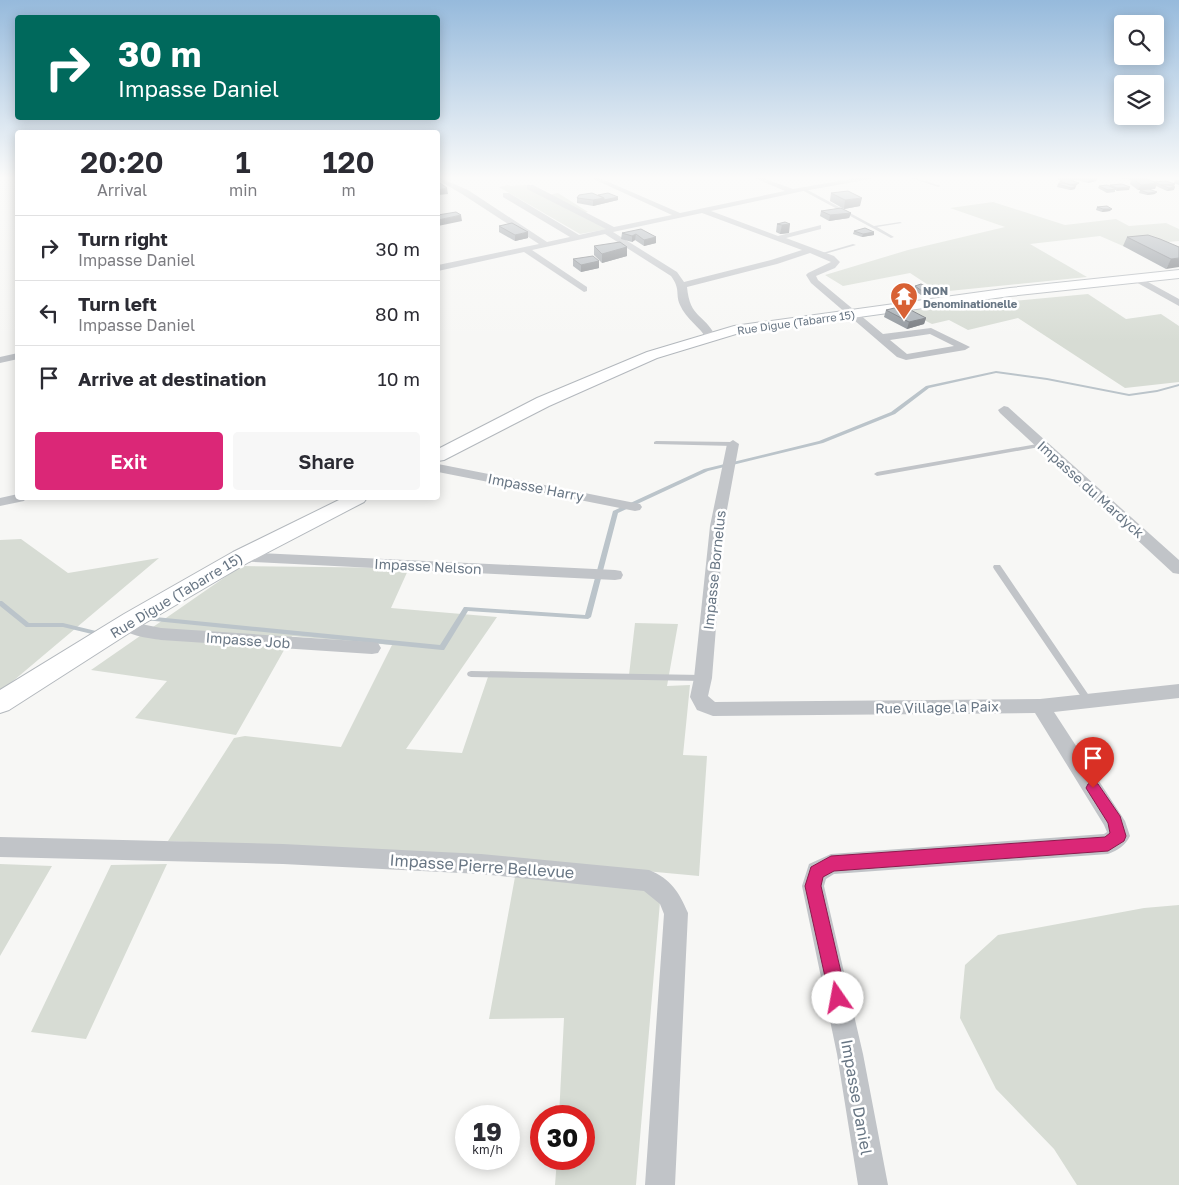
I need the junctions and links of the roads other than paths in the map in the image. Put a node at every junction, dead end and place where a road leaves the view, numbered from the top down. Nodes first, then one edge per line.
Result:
1 (527, 232) edge
2 (568, 232) edge
3 (604, 232) edge
4 (612, 232) edge
5 (762, 232) edge
6 (799, 232) edge
7 (883, 232) edge
8 (892, 237) dead end
9 (578, 238) junction
10 (778, 238) junction
11 (545, 244) junction
12 (854, 245) dead end
13 (525, 249) junction
14 (811, 250) junction
15 (822, 254) junction
16 (440, 268) edge
17 (1179, 274) edge
18 (1137, 279) junction
19 (682, 285) junction
20 (584, 290) dead end
21 (1179, 304) edge
22 (854, 314) junction
23 (711, 337) junction
24 (880, 338) junction
25 (15, 357) edge
26 (0, 360) edge
27 (1004, 410) dead end
28 (656, 443) dead end
29 (733, 444) joint
30 (1043, 445) junction
31 (440, 455) edge
32 (440, 468) edge
33 (877, 474) dead end
34 (15, 499) edge
35 (348, 500) edge
36 (0, 502) edge
37 (635, 507) dead end
38 (241, 557) junction
39 (997, 567) dead end
40 (1179, 569) edge
41 (615, 575) dead end
42 (135, 619) junction
43 (372, 648) dead end
44 (471, 674) dead end
45 (703, 678) junction
46 (1179, 691) edge
47 (699, 697) joint
48 (1089, 702) junction
49 (0, 703) edge
50 (1040, 706) junction
51 (0, 847) edge
52 (660, 1185) edge
53 (873, 1185) edge

1 - 11 street
2 - 9 street
3 - 9 street
4 - 19 street
5 - 10 street
6 - 10 street
7 - 8 lane
9 - 11 street
10 - 14 street
11 - 13 street
12 - 15 lane
13 - 16 street
13 - 20 street
14 - 15 street
14 - 19 street
15 - 22 street
17 - 18 street, Rue Digue (Tabarre 15)
18 - 21 street
18 - 22 street, Rue Digue (Tabarre 15)
19 - 23 street
22 - 23 street, Rue Digue (Tabarre 15)
22 - 24 street
23 - 31 street, Rue Digue (Tabarre 15)
24 - 24 street
25 - 26 street
27 - 30 street, Impasse du Mardyck
28 - 29 lane
29 - 45 street, Impasse Bornelus
30 - 33 lane
30 - 40 street, Impasse du Mardyck
32 - 37 street, Impasse Harry
34 - 36 street
35 - 38 street, Rue Digue (Tabarre 15)
38 - 41 street, Impasse Nelson
38 - 42 street, Rue Digue (Tabarre 15)
39 - 48 lane
42 - 43 street, Impasse Job
42 - 49 street, Rue Digue (Tabarre 15)
44 - 45 lane
45 - 47 street, Impasse Bornelus
46 - 48 street, Rue Village la Paix
47 - 50 street, Rue Village la Paix
48 - 50 street, Rue Village la Paix
50 - 53 street, Impasse Daniel
51 - 52 street, Impasse Pierre Bellevue

